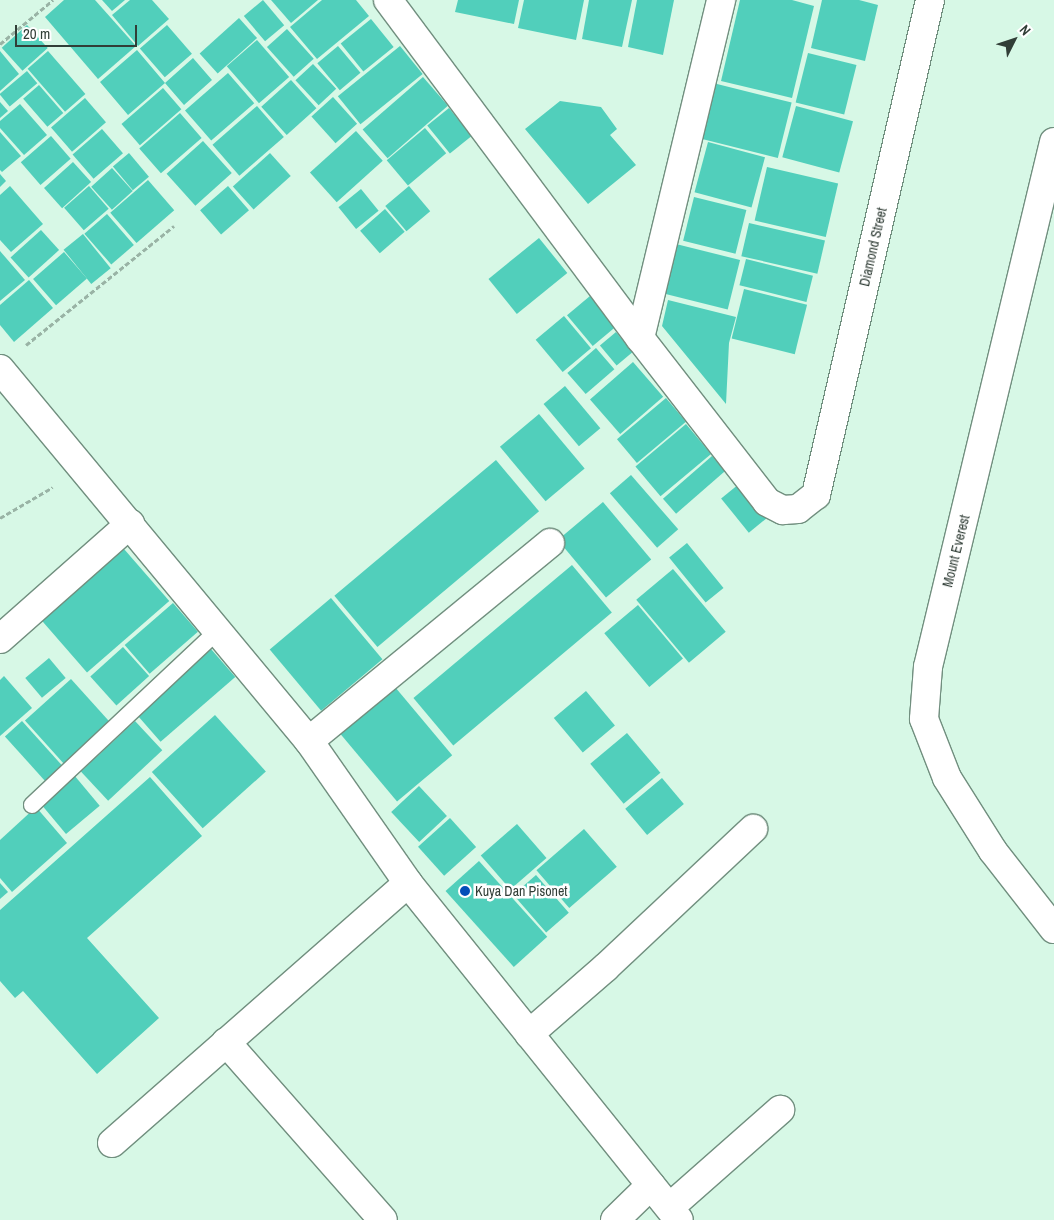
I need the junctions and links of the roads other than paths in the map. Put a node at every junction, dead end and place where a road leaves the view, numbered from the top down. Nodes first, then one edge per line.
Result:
1 (388, 0) edge
2 (721, 0) edge
3 (930, 0) edge
4 (1054, 142) edge
5 (640, 338) junction
6 (0, 369) edge
7 (130, 524) junction
8 (550, 543) dead end
9 (216, 632) junction
10 (0, 638) edge
11 (309, 741) junction
12 (32, 805) dead end
13 (752, 829) dead end
14 (408, 883) junction
15 (1054, 929) edge
16 (530, 1034) junction
17 (226, 1042) junction
18 (780, 1110) dead end
19 (112, 1143) dead end
20 (651, 1185) junction
21 (675, 1213) edge
22 (383, 1220) edge
23 (615, 1220) edge

1 - 5 street
2 - 5 street
3 - 5 street, Diamond Street
4 - 15 street, Mount Everest
6 - 7 street
7 - 9 street
7 - 10 street
8 - 11 street
9 - 11 street
9 - 12 lane
11 - 14 street
13 - 16 street
14 - 16 street
14 - 17 street
16 - 20 street
17 - 19 street
17 - 22 street
18 - 21 street
20 - 21 street
20 - 23 street

